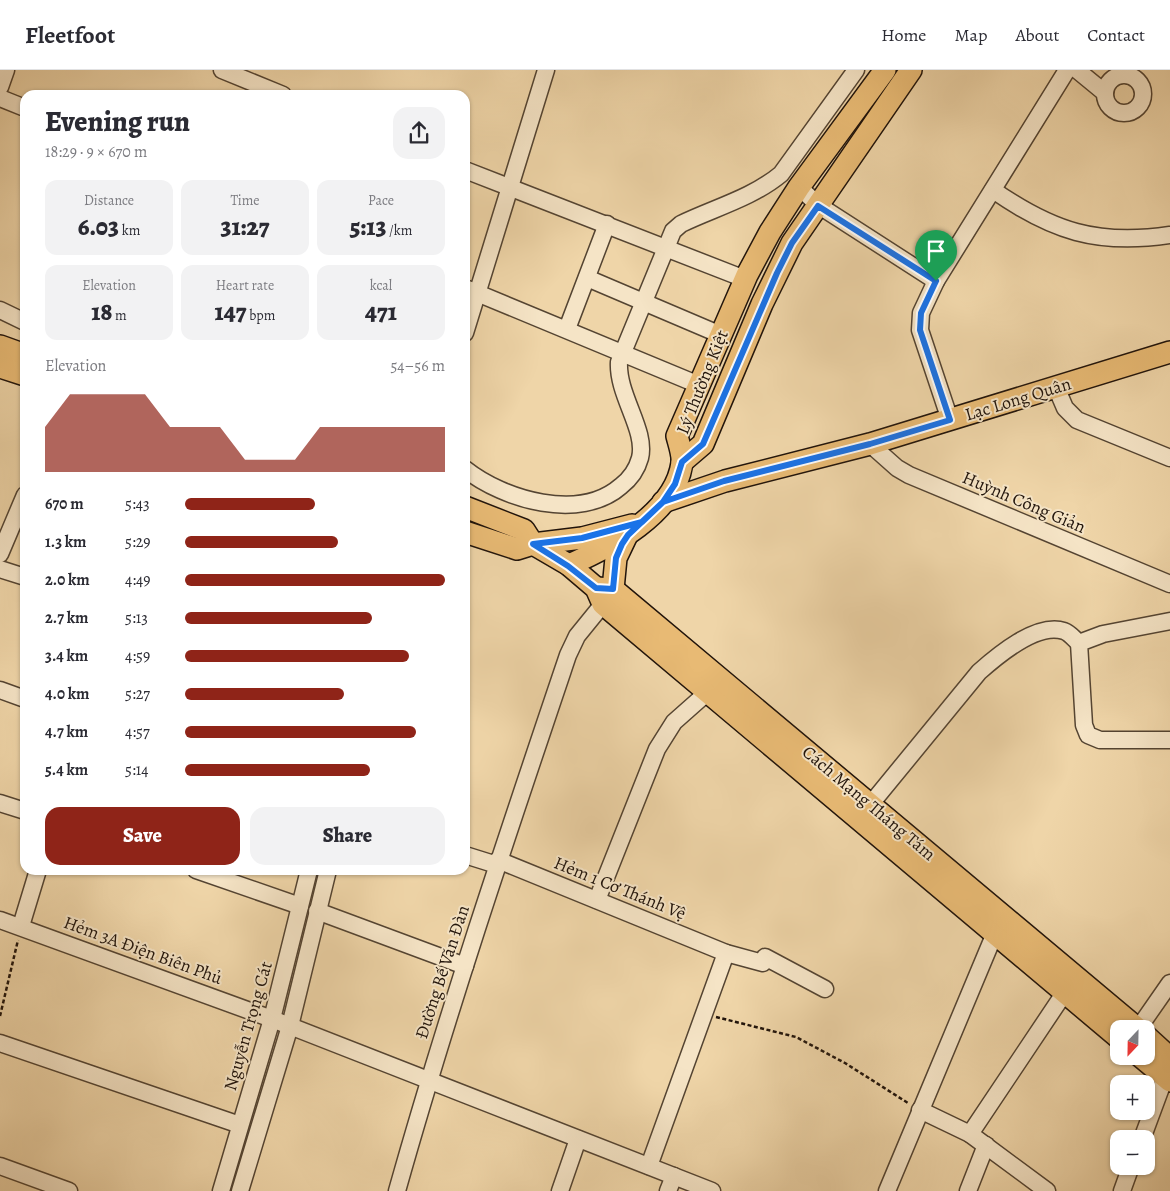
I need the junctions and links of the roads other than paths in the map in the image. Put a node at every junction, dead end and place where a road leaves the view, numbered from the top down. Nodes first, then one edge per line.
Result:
1 (6, 70) edge
2 (222, 70) edge
3 (546, 70) edge
4 (856, 70) edge
5 (885, 70) edge
6 (911, 70) edge
7 (1067, 70) edge
8 (1077, 70) edge
9 (1115, 73) edge
10 (0, 87) edge
11 (271, 90) edge
12 (1105, 93) junction
13 (0, 98) edge
14 (20, 106) edge
15 (470, 172) edge
16 (798, 187) junction
17 (510, 188) junction
18 (993, 190) junction
19 (818, 206) junction
20 (608, 224) junction
21 (1170, 235) edge
22 (666, 248) junction
23 (587, 278) junction
24 (745, 279) junction
25 (936, 281) junction
26 (471, 290) edge
27 (644, 302) junction
28 (0, 310) edge
29 (20, 320) edge
30 (568, 329) junction
31 (722, 335) junction
32 (0, 346) edge
33 (1170, 352) edge
34 (20, 353) edge
35 (623, 353) junction
36 (0, 367) edge
37 (20, 373) edge
38 (699, 385) junction
39 (1056, 387) junction
40 (950, 420) junction
41 (870, 444) junction
42 (1170, 458) edge
43 (682, 462) junction
44 (470, 472) edge
45 (663, 502) junction
46 (20, 507) edge
47 (470, 510) edge
48 (634, 528) junction
49 (470, 534) edge
50 (533, 544) junction
51 (0, 554) edge
52 (568, 566) junction
53 (0, 569) edge
54 (20, 575) edge
55 (1170, 584) edge
56 (604, 594) junction
57 (1170, 621) edge
58 (1079, 643) junction
59 (0, 690) edge
60 (708, 691) junction
61 (20, 698) edge
62 (1170, 740) edge
63 (0, 803) edge
64 (870, 805) junction
65 (20, 809) edge
66 (470, 856) edge
67 (498, 863) junction
68 (36, 875) edge
69 (210, 875) edge
70 (308, 875) edge
71 (327, 875) edge
72 (597, 900) junction
73 (300, 906) junction
74 (318, 911) junction
75 (0, 920) edge
76 (21, 926) junction
77 (995, 933) junction
78 (726, 953) junction
79 (465, 966) junction
80 (1170, 983) edge
81 (825, 989) dead end
82 (1065, 992) junction
83 (272, 1019) junction
84 (1127, 1020) edge
85 (1144, 1020) edge
86 (290, 1026) junction
87 (1110, 1030) edge
88 (0, 1043) edge
89 (1155, 1050) edge
90 (1155, 1064) edge
91 (1169, 1071) edge
92 (428, 1080) junction
93 (920, 1110) junction
94 (240, 1125) junction
95 (1146, 1130) edge
96 (970, 1134) junction
97 (578, 1139) junction
98 (986, 1145) junction
99 (0, 1166) edge
100 (649, 1166) junction
101 (1128, 1175) edge
102 (674, 1176) junction
103 (69, 1191) edge
104 (221, 1191) edge
105 (240, 1191) edge
106 (398, 1191) edge
107 (560, 1191) edge
108 (668, 1191) edge
109 (712, 1191) edge
110 (887, 1191) edge
111 (968, 1191) edge
112 (1047, 1191) edge
113 (1122, 1191) edge

1 - 10 street
2 - 11 street
3 - 17 street
4 - 22 street
5 - 16 main road, Lý Thường Kiệt
6 - 19 main road, Lý Thường Kiệt
7 - 18 street
8 - 12 street
9 - 12 street
9 - 12 street
13 - 14 street
15 - 17 street
16 - 19 street
16 - 24 main road, Lý Thường Kiệt
17 - 20 street
17 - 26 street
18 - 21 street
18 - 25 street
19 - 25 street
19 - 43 main road, Lý Thường Kiệt
20 - 22 street
20 - 23 street
22 - 24 street
22 - 27 street
23 - 27 street
23 - 30 street
24 - 31 main road, Lý Thường Kiệt
25 - 40 street
26 - 30 street
27 - 31 street
27 - 35 street
28 - 29 street
30 - 35 street
31 - 38 main road, Lý Thường Kiệt
32 - 34 main road
33 - 39 main road, Lạc Long Quân
35 - 38 street
35 - 44 street
36 - 37 main road
38 - 43 main road, Lý Thường Kiệt
39 - 40 main road, Lạc Long Quân
39 - 42 street
40 - 41 main road, Lạc Long Quân
41 - 45 main road, Lạc Long Quân
41 - 55 street, Huỳnh Công Giản
43 - 45 main road, Lạc Long Quân
45 - 48 main road, Lạc Long Quân
46 - 51 street
47 - 50 main road, Cách Mạng Tháng Tám
48 - 50 main road, Lạc Long Quân
48 - 52 main road, Lạc Long Quân
48 - 56 main road
49 - 50 main road
50 - 52 main road, Cách Mạng Tháng Tám
52 - 56 main road, Cách Mạng Tháng Tám
53 - 54 street
56 - 60 main road, Cách Mạng Tháng Tám
56 - 64 main road, Cách Mạng Tháng Tám
56 - 67 street, Đường Bế Văn Đàn
57 - 58 street
58 - 62 street
58 - 64 street
59 - 61 street
60 - 72 street
60 - 77 main road, Cách Mạng Tháng Tám
63 - 65 street
64 - 84 main road, Cách Mạng Tháng Tám
66 - 67 street, Hẻm 1 Cơ Thánh Vệ
67 - 72 street, Hẻm 1 Cơ Thánh Vệ
67 - 79 street, Đường Bế Văn Đàn
68 - 76 street
69 - 73 street
70 - 73 street, Nguyễn Trọng Cát
71 - 74 street
72 - 78 street, Hẻm 1 Cơ Thánh Vệ
73 - 83 street, Nguyễn Trọng Cát
74 - 79 street
74 - 86 street
75 - 76 street, Hẻm 3A Điện Biên Phủ
76 - 83 street, Hẻm 3A Điện Biên Phủ
77 - 82 main road, Cách Mạng Tháng Tám
77 - 93 street
78 - 81 street, Hẻm 1 Cơ Thánh Vệ
78 - 100 street
79 - 92 street, Đường Bế Văn Đàn
80 - 85 street
82 - 87 main road, Cách Mạng Tháng Tám
82 - 96 street
83 - 86 street, Hẻm 3A Điện Biên Phủ
83 - 94 street, Nguyễn Trọng Cát
86 - 92 street, Hẻm 3A Điện Biên Phủ
86 - 105 street
88 - 94 street
89 - 91 main road
90 - 91 main road
91 - 95 street
92 - 97 street, Hẻm 3A Điện Biên Phủ
92 - 106 street, Đường Bế Văn Đàn
93 - 96 street
93 - 110 street
94 - 104 street, Nguyễn Trọng Cát
96 - 98 street
97 - 100 street, Hẻm 3A Điện Biên Phủ
97 - 107 street
98 - 111 street
98 - 112 street
99 - 103 street
100 - 102 street, Hẻm 3A Điện Biên Phủ
101 - 113 street
102 - 108 street
102 - 109 street, Hẻm 3A Điện Biên Phủ

